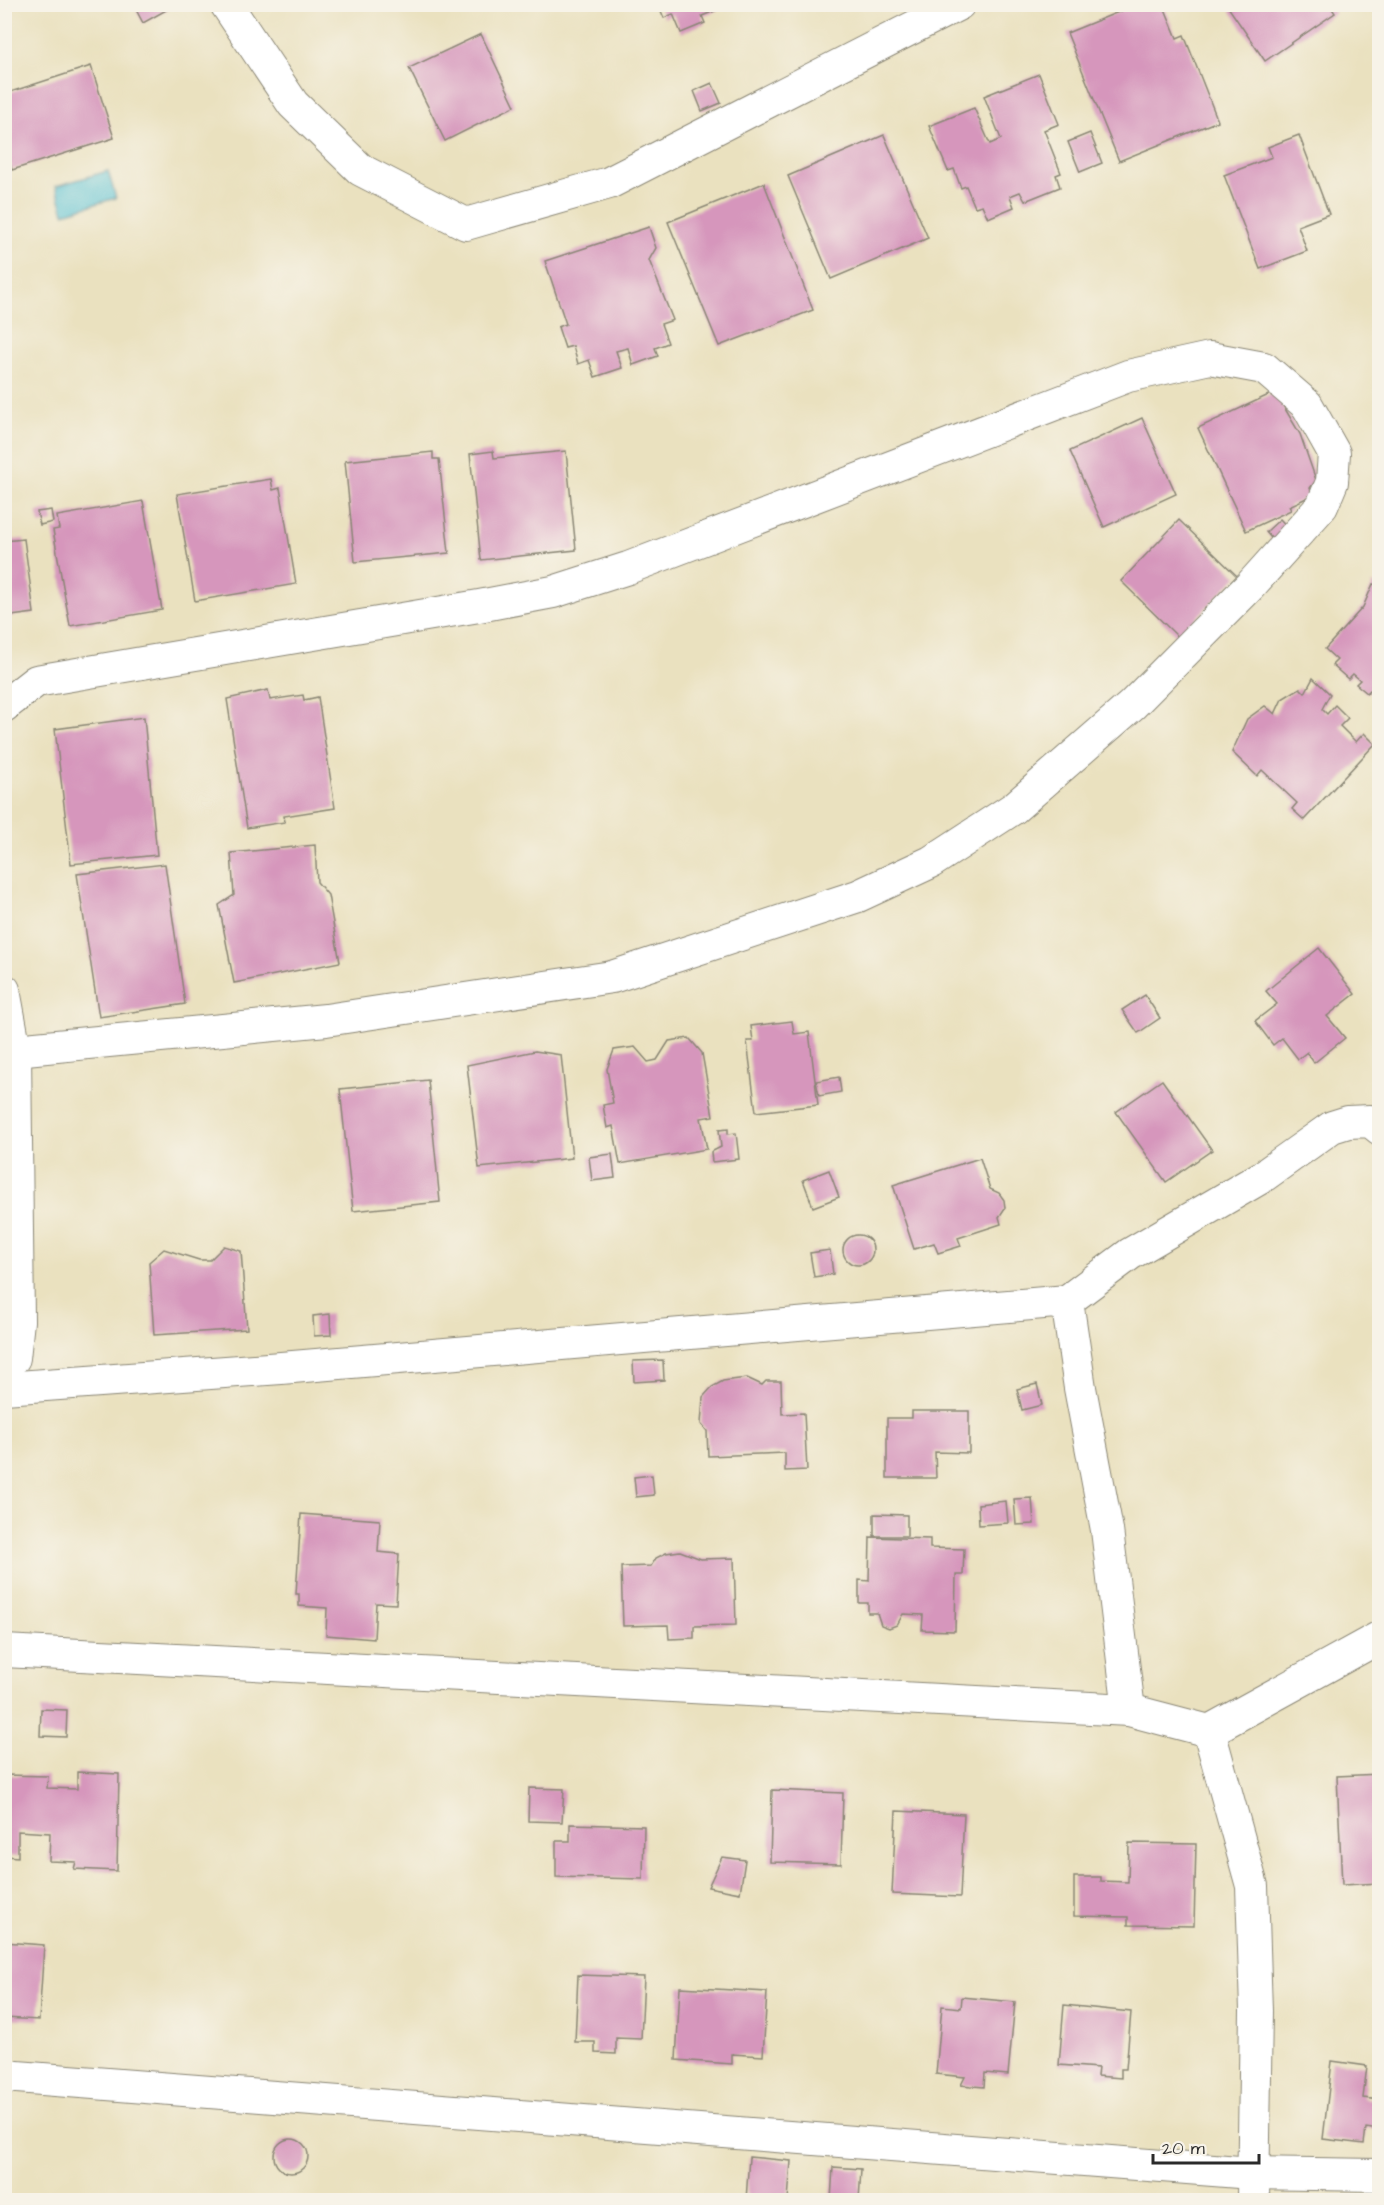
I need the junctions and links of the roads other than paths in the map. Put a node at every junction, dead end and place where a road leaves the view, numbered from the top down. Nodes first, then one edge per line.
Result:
1 (226, 4) edge
2 (959, 4) edge
3 (4, 706) edge
4 (4, 990) edge
5 (15, 1050) junction
6 (1380, 1129) edge
7 (1067, 1301) junction
8 (4, 1363) edge
9 (4, 1388) edge
10 (1380, 1637) edge
11 (4, 1651) edge
12 (1129, 1710) junction
13 (1209, 1731) junction
14 (4, 2076) edge
15 (1380, 2175) edge
16 (1253, 2187) edge

1 - 2 street
3 - 5 street
4 - 5 street
5 - 8 street
6 - 7 street
7 - 9 street
7 - 12 street
10 - 13 street
11 - 12 street
12 - 13 street
13 - 16 street
14 - 16 street
15 - 16 street

